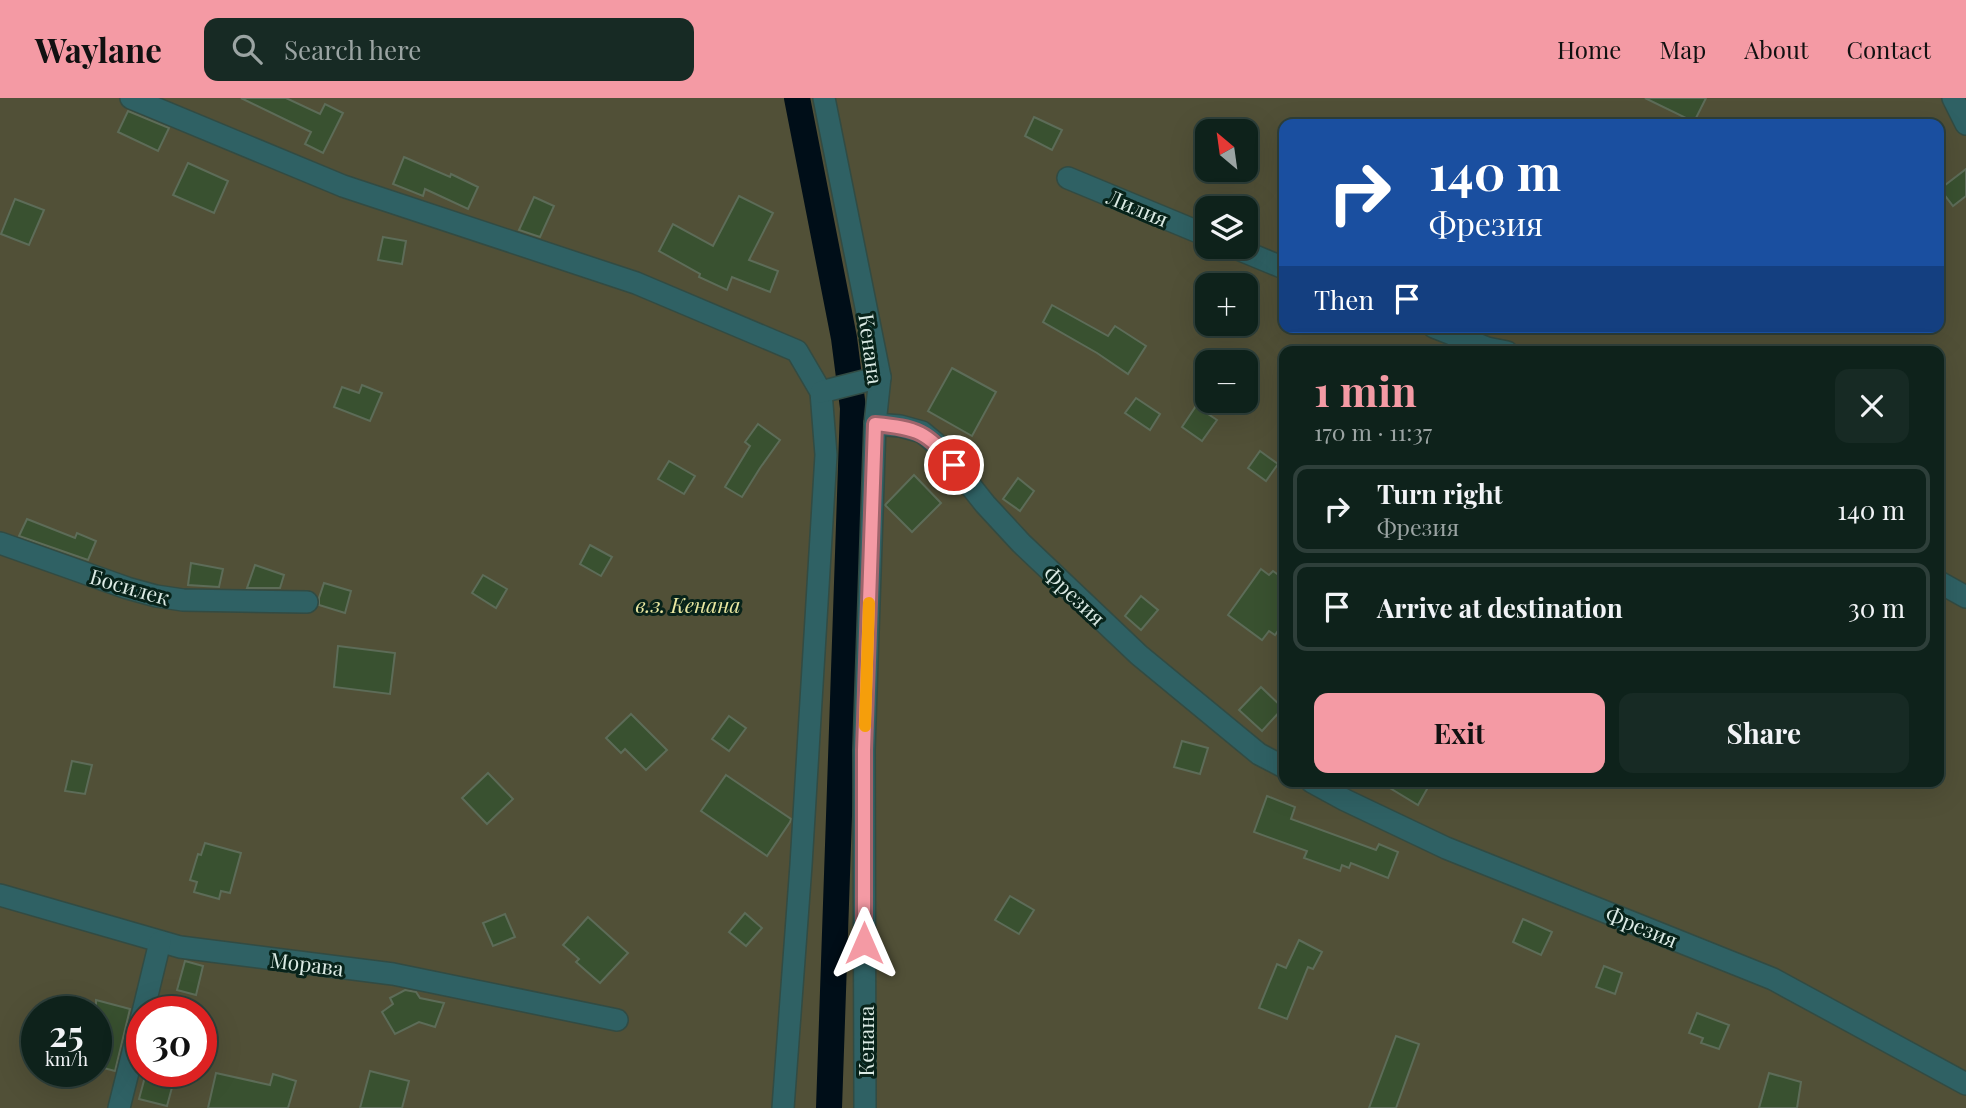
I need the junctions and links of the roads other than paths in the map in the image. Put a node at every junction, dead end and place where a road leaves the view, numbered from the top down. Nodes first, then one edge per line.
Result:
1 (131, 98) edge
2 (824, 98) edge
3 (1953, 98) edge
4 (1966, 124) edge
5 (1068, 178) dead end
6 (1195, 231) edge
7 (1258, 257) edge
8 (1279, 266) edge
9 (1449, 333) edge
10 (1482, 346) edge
11 (880, 377) junction
12 (821, 393) junction
13 (875, 424) junction
14 (0, 543) edge
15 (1944, 585) edge
16 (1966, 597) edge
17 (307, 602) dead end
18 (1279, 764) edge
19 (1321, 787) edge
20 (0, 895) edge
21 (160, 942) junction
22 (146, 996) edge
23 (617, 1020) dead end
24 (126, 1079) edge
25 (1966, 1084) edge
26 (119, 1108) edge
27 (783, 1108) edge
28 (865, 1108) edge

1 - 12 street
2 - 11 street, Кенана
3 - 4 street
5 - 6 street, Лилия
7 - 8 street
9 - 10 street
11 - 12 street
11 - 13 street, Кенана
12 - 27 street
13 - 18 street, Фрезия
13 - 28 street, Кенана
14 - 17 street, Босилек
15 - 16 street
19 - 25 street, Фрезия
20 - 21 street, Морава
21 - 22 street
21 - 23 street, Морава
24 - 26 street

